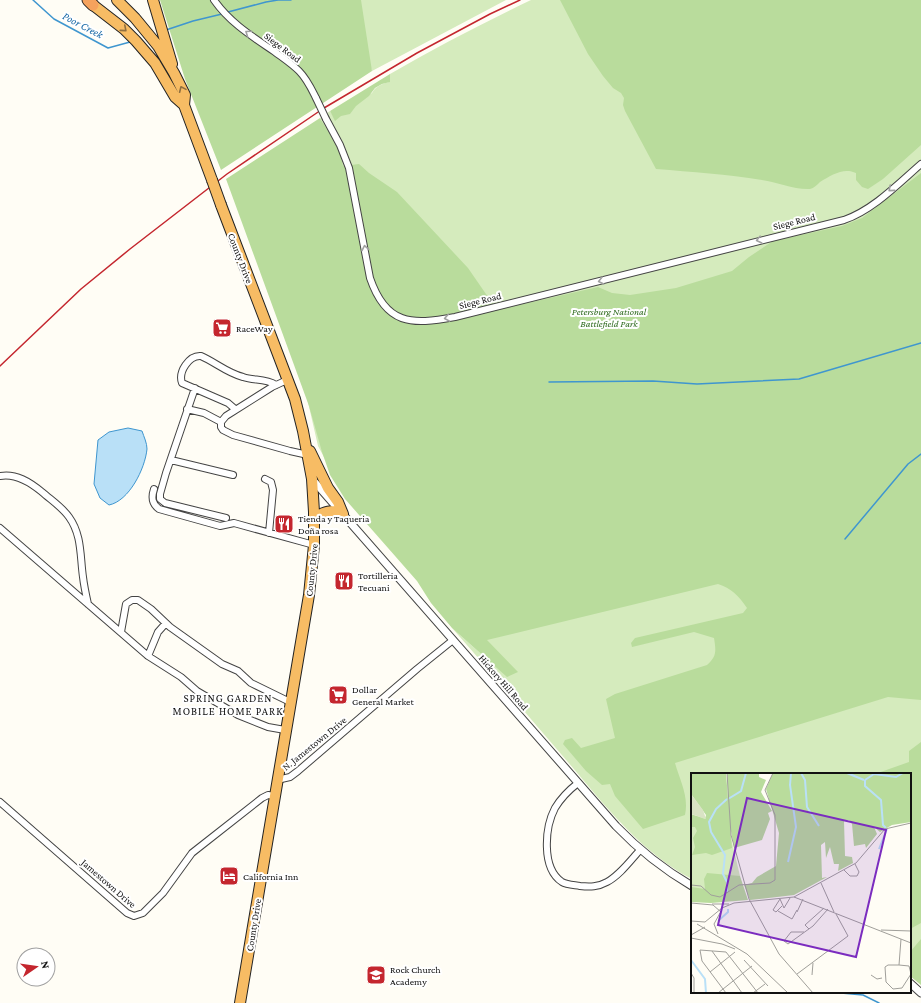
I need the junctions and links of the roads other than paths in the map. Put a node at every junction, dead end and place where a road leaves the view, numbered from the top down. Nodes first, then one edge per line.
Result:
1 (117, 0) edge
2 (153, 0) edge
3 (214, 0) edge
4 (91, 2) edge
5 (174, 73) junction
6 (184, 105) junction
7 (921, 164) edge
8 (288, 380) junction
9 (276, 385) junction
10 (195, 388) junction
11 (187, 408) junction
12 (235, 409) junction
13 (220, 422) junction
14 (305, 440) junction
15 (308, 455) junction
16 (171, 460) junction
17 (233, 475) dead end
18 (0, 476) edge
19 (265, 479) dead end
20 (312, 479) junction
21 (154, 489) dead end
22 (341, 513) junction
23 (226, 518) dead end
24 (314, 521) junction
25 (0, 528) edge
26 (269, 533) junction
27 (314, 545) junction
28 (88, 604) junction
29 (166, 623) junction
30 (121, 632) junction
31 (453, 640) junction
32 (148, 656) junction
33 (290, 702) junction
34 (285, 730) junction
35 (277, 780) junction
36 (578, 783) junction
37 (275, 796) junction
38 (0, 802) edge
39 (640, 850) junction
40 (691, 885) edge
41 (911, 984) edge
42 (921, 993) edge
43 (240, 1003) edge

1 - 5 highway, County Drive
2 - 5 highway
7 -> 3 street, Siege Road, bridge
4 -> 6 highway, County Drive
6 -> 5 highway, County Drive
6 - 8 highway, County Drive, bridge
8 - 9 street
8 - 14 highway, County Drive
9 - 10 street
9 - 12 street
10 - 11 street
10 - 12 street
11 - 13 street
11 - 16 street
12 - 13 street
13 - 15 street
14 - 15 highway, County Drive
14 - 22 highway
15 - 20 highway, County Drive
16 - 17 street
16 - 23 street
18 - 28 street
19 - 26 street
20 - 22 street, Hickory Hill Road
20 - 24 highway, County Drive
21 - 26 street
22 - 24 highway
22 - 31 street, Hickory Hill Road
24 - 27 highway, County Drive
25 - 28 street
26 - 27 street
27 - 33 highway, County Drive
28 - 30 street
29 - 30 street
29 - 32 street
29 - 33 street
30 - 32 street
31 - 35 street, N. Jamestown Drive
31 - 36 street, Hickory Hill Road
32 - 34 street
33 - 34 highway, County Drive
34 - 35 highway, County Drive
35 - 37 highway, County Drive
36 - 39 street, Hickory Hill Road
36 - 39 street
37 - 38 street, Jamestown Drive
37 - 43 highway, County Drive
39 - 40 street, Hickory Hill Road
41 - 42 street

